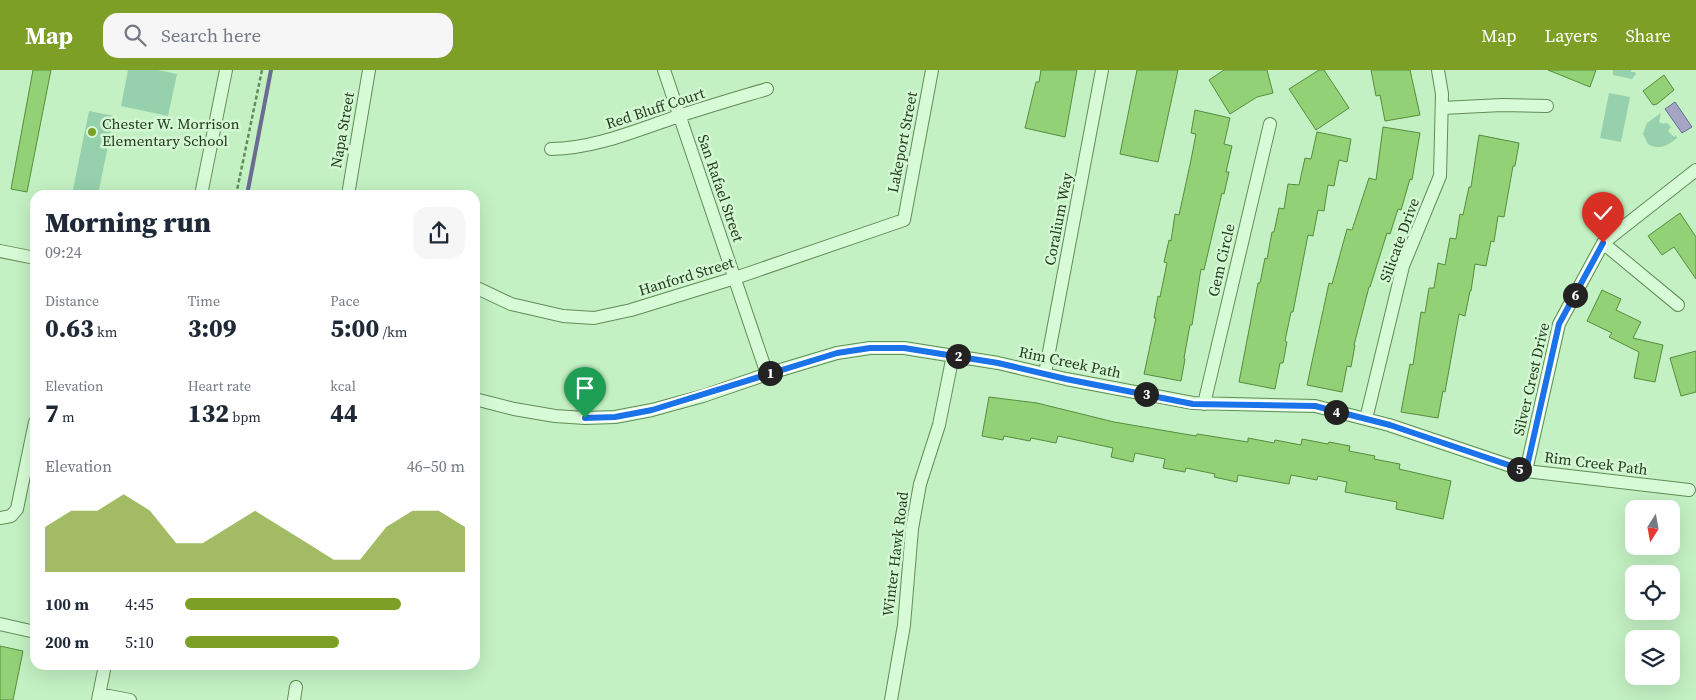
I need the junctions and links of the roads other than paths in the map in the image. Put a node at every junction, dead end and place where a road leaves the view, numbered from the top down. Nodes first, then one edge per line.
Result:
1 (226, 70) edge
2 (369, 70) edge
3 (664, 70) edge
4 (932, 70) edge
5 (1102, 70) edge
6 (1438, 70) edge
7 (767, 89) dead end
8 (1547, 106) dead end
9 (1442, 108) junction
10 (679, 116) junction
11 (1270, 124) dead end
12 (551, 148) dead end
13 (1696, 170) edge
14 (202, 190) edge
15 (349, 190) edge
16 (904, 220) joint
17 (1603, 243) junction
18 (0, 251) edge
19 (30, 257) edge
20 (735, 278) junction
21 (480, 289) edge
22 (1678, 305) dead end
23 (953, 355) junction
24 (1045, 373) junction
25 (767, 374) junction
26 (480, 400) edge
27 (1204, 404) junction
28 (1366, 419) junction
29 (30, 446) edge
30 (1526, 471) junction
31 (1689, 490) dead end
32 (0, 518) edge
33 (0, 624) edge
34 (0, 631) edge
35 (30, 631) edge
36 (30, 632) edge
37 (104, 670) edge
38 (296, 687) dead end
39 (98, 697) edge
40 (130, 700) edge
41 (294, 700) edge
42 (891, 700) edge

1 - 14 street
2 - 15 street, Napa Street
3 - 10 street, San Rafael Street
4 - 16 street, Lakeport Street
5 - 24 street, Coralium Way
6 - 9 street, Silicate Drive
7 - 10 street, Red Bluff Court
8 - 9 street
9 - 28 street, Silicate Drive
10 - 12 street, Red Bluff Court
10 - 20 street, San Rafael Street
11 - 27 street, Gem Circle
13 - 17 street, Silver Crest Drive
16 - 20 street, Hanford Street
17 - 22 street
17 - 30 street, Silver Crest Drive
18 - 19 street
20 - 21 street, Hanford Street
20 - 25 street, San Rafael Street
23 - 24 street, Rim Creek Path
23 - 25 street, Rim Creek Path
23 - 42 street, Winter Hawk Road
24 - 27 street, Rim Creek Path
25 - 26 street, Rim Creek Path
27 - 28 street, Rim Creek Path
28 - 30 street, Rim Creek Path
29 - 32 street
30 - 31 street, Rim Creek Path
33 - 35 street
34 - 36 street
37 - 39 street
38 - 41 street
39 - 40 street

